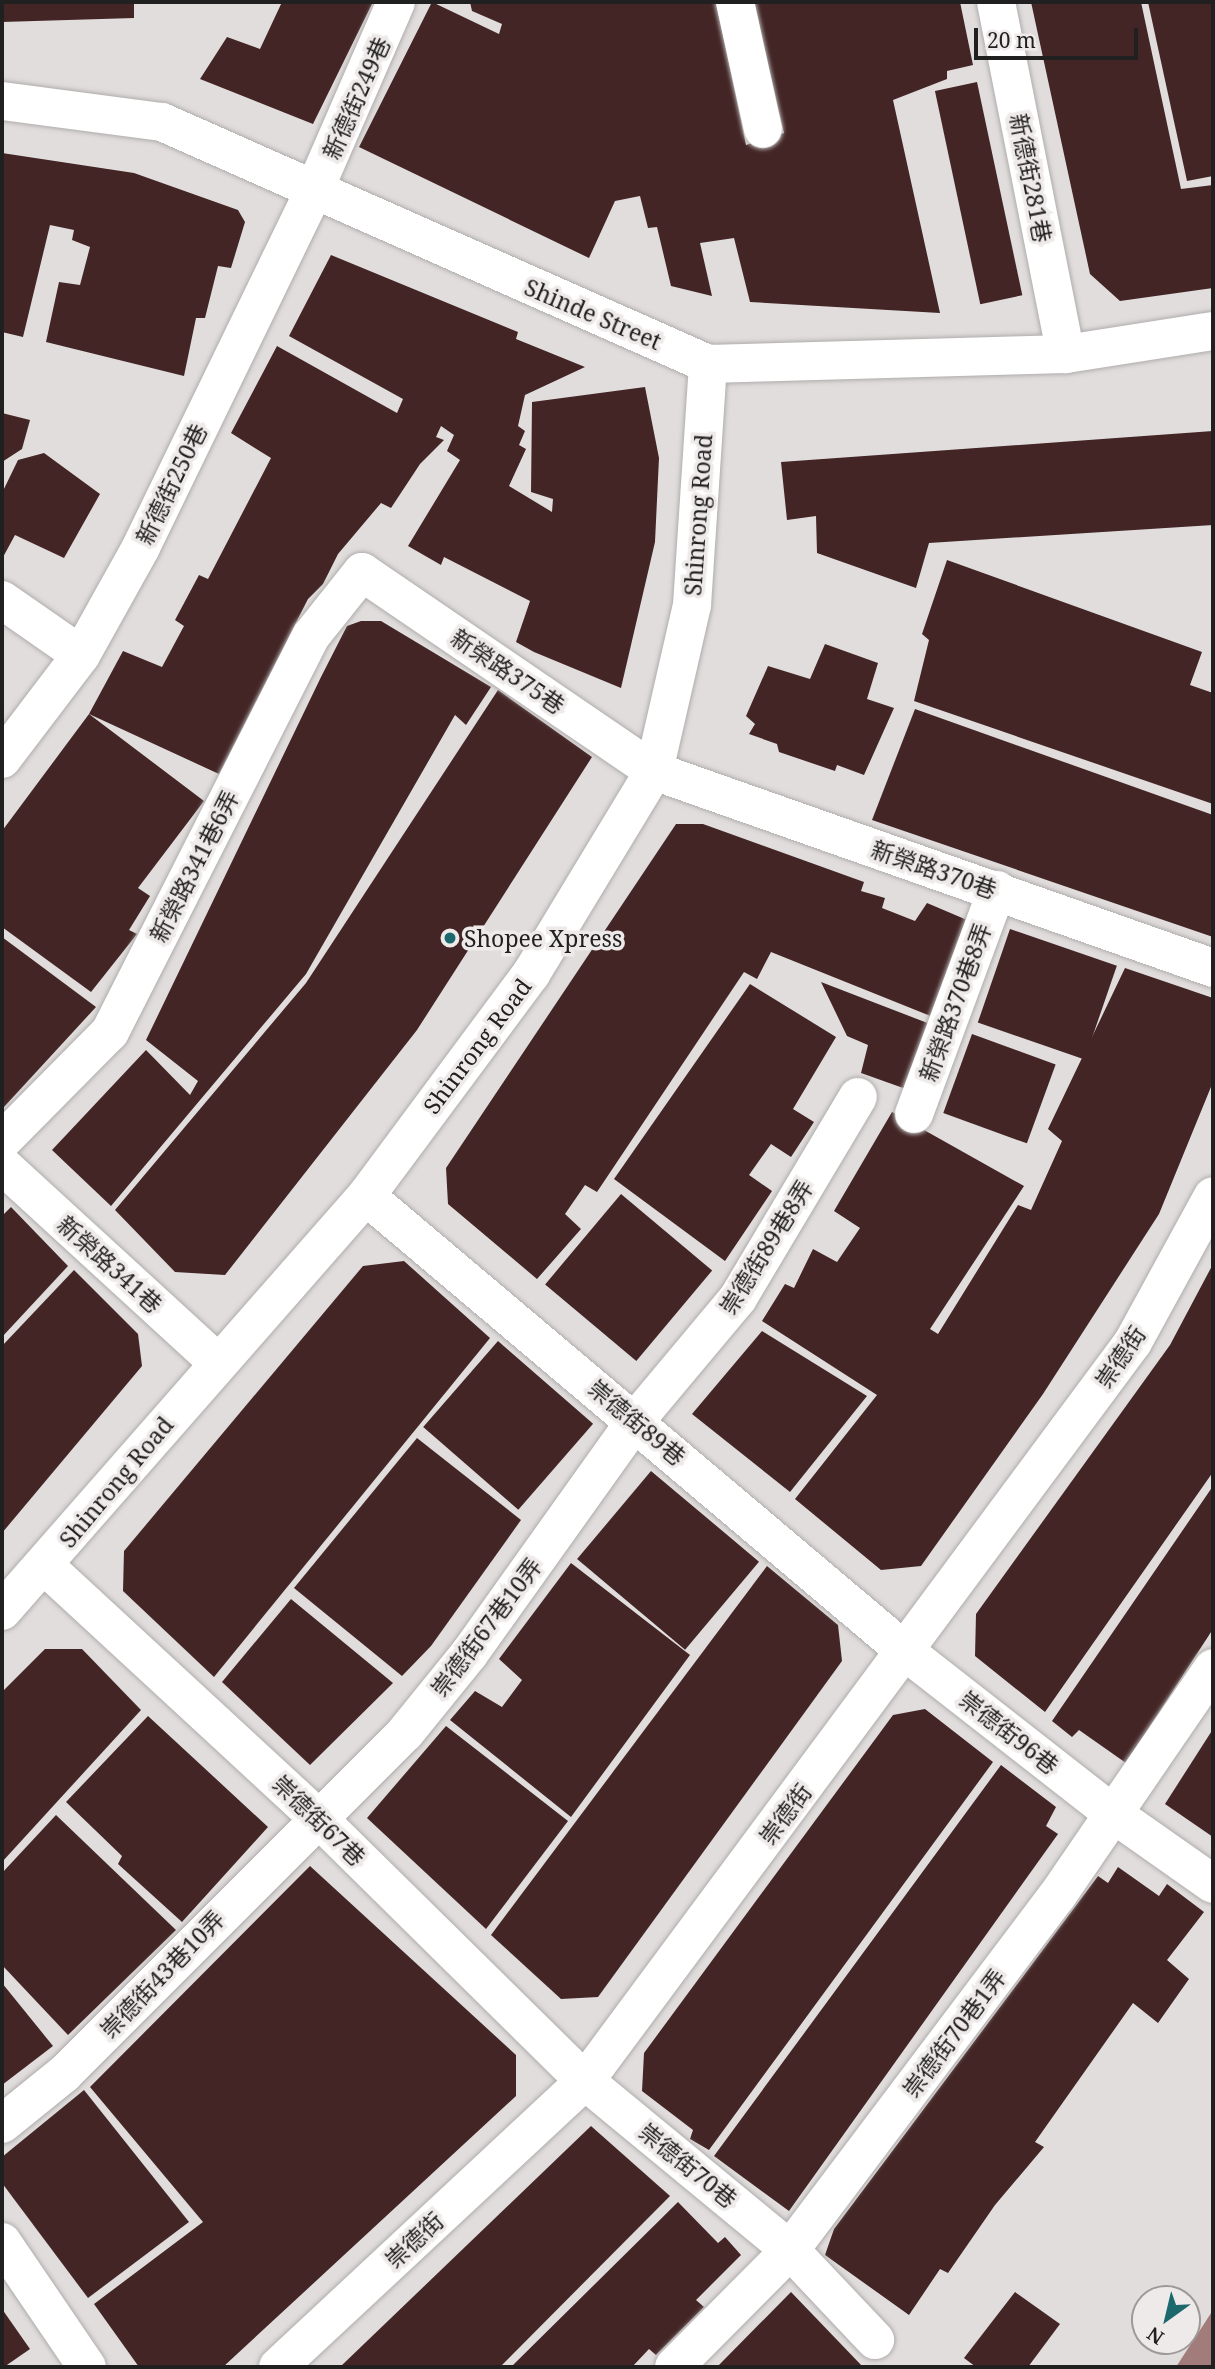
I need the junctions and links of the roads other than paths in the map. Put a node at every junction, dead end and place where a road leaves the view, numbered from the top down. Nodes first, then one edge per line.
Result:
1 (396, 2) edge
2 (736, 2) edge
3 (996, 2) edge
4 (2, 101) edge
5 (763, 129) dead end
6 (313, 193) junction
7 (1213, 331) edge
8 (1066, 354) junction
9 (708, 363) junction
10 (362, 572) joint
11 (2, 600) edge
12 (80, 655) junction
13 (2, 760) edge
14 (654, 771) junction
15 (996, 890) junction
16 (1213, 968) edge
17 (858, 1097) dead end
18 (914, 1114) dead end
19 (2, 1141) edge
20 (2, 1165) edge
21 (366, 1196) junction
22 (1213, 1196) edge
23 (217, 1362) junction
24 (636, 1420) junction
25 (45, 1566) junction
26 (2, 1611) edge
27 (906, 1651) junction
28 (1213, 1668) edge
29 (1112, 1813) junction
30 (317, 1816) junction
31 (1213, 1884) edge
32 (585, 2081) junction
33 (2, 2124) edge
34 (2, 2242) edge
35 (790, 2250) junction
36 (875, 2340) dead end
37 (87, 2367) edge
38 (278, 2367) edge
39 (674, 2367) edge

1 - 6 street, 新德街249巷
2 - 5 street
3 - 8 street, 新德街281巷
4 - 6 street, Shinde Street
6 - 9 street, Shinde Street
6 - 12 street, 新德街250巷
7 - 8 street, Shinde Street
8 - 9 street, Shinde Street
9 - 14 street, Shinrong Road
10 - 14 street, 新榮路375巷
10 - 19 street, 新榮路341巷6弄
11 - 12 street
12 - 13 street, 新德街250巷
14 - 15 street, 新榮路370巷
14 - 21 street, Shinrong Road
15 - 16 street, 新榮路370巷
15 - 18 street, 新榮路370巷8弄
17 - 24 street, 崇德街89巷8弄
20 - 23 street, 新榮路341巷
21 - 23 street, Shinrong Road
21 - 24 street, 崇德街89巷
22 - 27 street, 崇德街
23 - 25 street, Shinrong Road
24 - 27 street, 崇德街89巷
24 - 30 street, 崇德街67巷10弄
25 - 26 street, Shinrong Road
25 - 30 street, 崇德街67巷
27 - 29 street, 崇德街96巷
27 - 32 street, 崇德街
28 - 29 street, 崇德街70巷1弄
29 - 31 street, 崇德街96巷
29 - 35 street, 崇德街70巷1弄
30 - 32 street, 崇德街67巷
30 - 33 street, 崇德街43巷10弄
32 - 35 street, 崇德街70巷
32 - 38 street, 崇德街
34 - 37 street
35 - 36 street, 崇德街70巷
35 - 39 street, 崇德街70巷1弄

